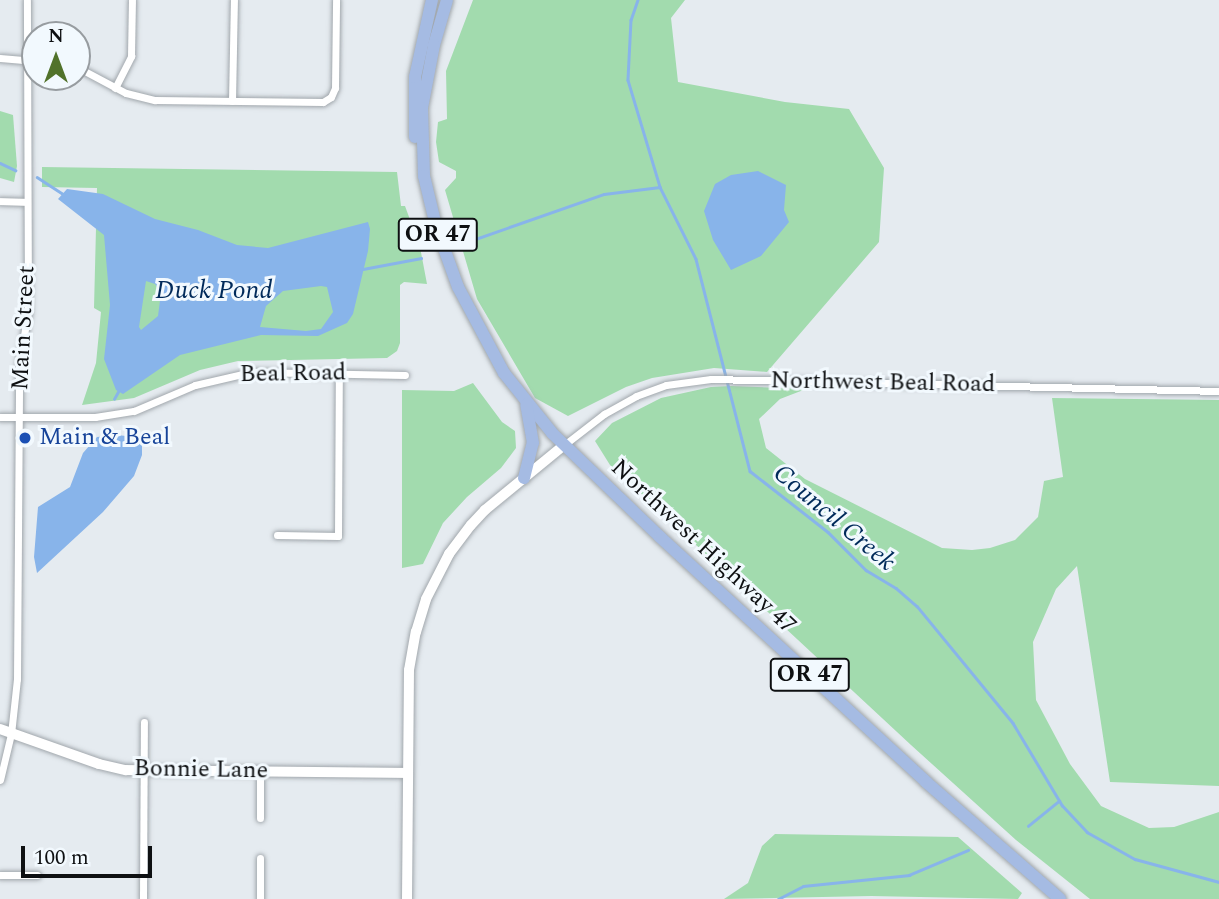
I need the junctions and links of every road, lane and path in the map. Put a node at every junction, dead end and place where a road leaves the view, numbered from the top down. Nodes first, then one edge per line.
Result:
1 (27, 0) edge
2 (132, 0) edge
3 (234, 0) edge
4 (336, 0) edge
5 (432, 0) edge
6 (447, 0) edge
7 (28, 21) edge
8 (0, 58) edge
9 (21, 59) edge
10 (91, 75) edge
11 (115, 88) junction
12 (31, 91) edge
13 (232, 101) junction
14 (421, 154) junction
15 (0, 201) edge
16 (27, 202) junction
17 (339, 372) junction
18 (405, 375) dead end
19 (1219, 391) edge
20 (525, 401) junction
21 (0, 417) edge
22 (21, 417) junction
23 (564, 445) junction
24 (524, 478) junction
25 (277, 536) dead end
26 (144, 722) dead end
27 (0, 729) edge
28 (11, 734) junction
29 (145, 771) junction
30 (260, 771) junction
31 (408, 773) junction
32 (0, 780) edge
33 (260, 818) dead end
34 (260, 858) dead end
35 (0, 874) edge
36 (37, 876) dead end
37 (143, 899) edge
38 (260, 899) edge
39 (407, 899) edge
40 (1060, 899) edge

1 - 7 street, Main Street
2 - 11 street
3 - 13 street
4 - 13 street
5 - 14 main road, Northwest Highway 47
6 - 14 main road, Northwest Highway 47 / OR 47
8 - 9 street
10 - 11 street
11 - 13 street
12 - 16 street, Main Street
14 - 20 main road, Northwest Highway 47 / OR 47
15 - 16 street
16 - 22 street, Main Street
17 - 18 street, Beal Road
17 - 22 street, Beal Road
17 - 25 street
19 - 23 street, Northwest Beal Road
20 - 23 main road, Northwest Highway 47 / OR 47
20 - 24 main road
21 - 22 street, Beal Road
22 - 28 street, Main Street
23 - 24 street
23 - 40 main road, Northwest Highway 47 / OR 47
24 - 31 street
26 - 29 street
27 - 28 street, Bonnie Lane
28 - 29 street, Bonnie Lane
28 - 32 street, Main Street
29 - 30 street, Bonnie Lane
29 - 37 street
30 - 31 street, Bonnie Lane
30 - 33 street
31 - 39 street
34 - 38 street
35 - 36 street

